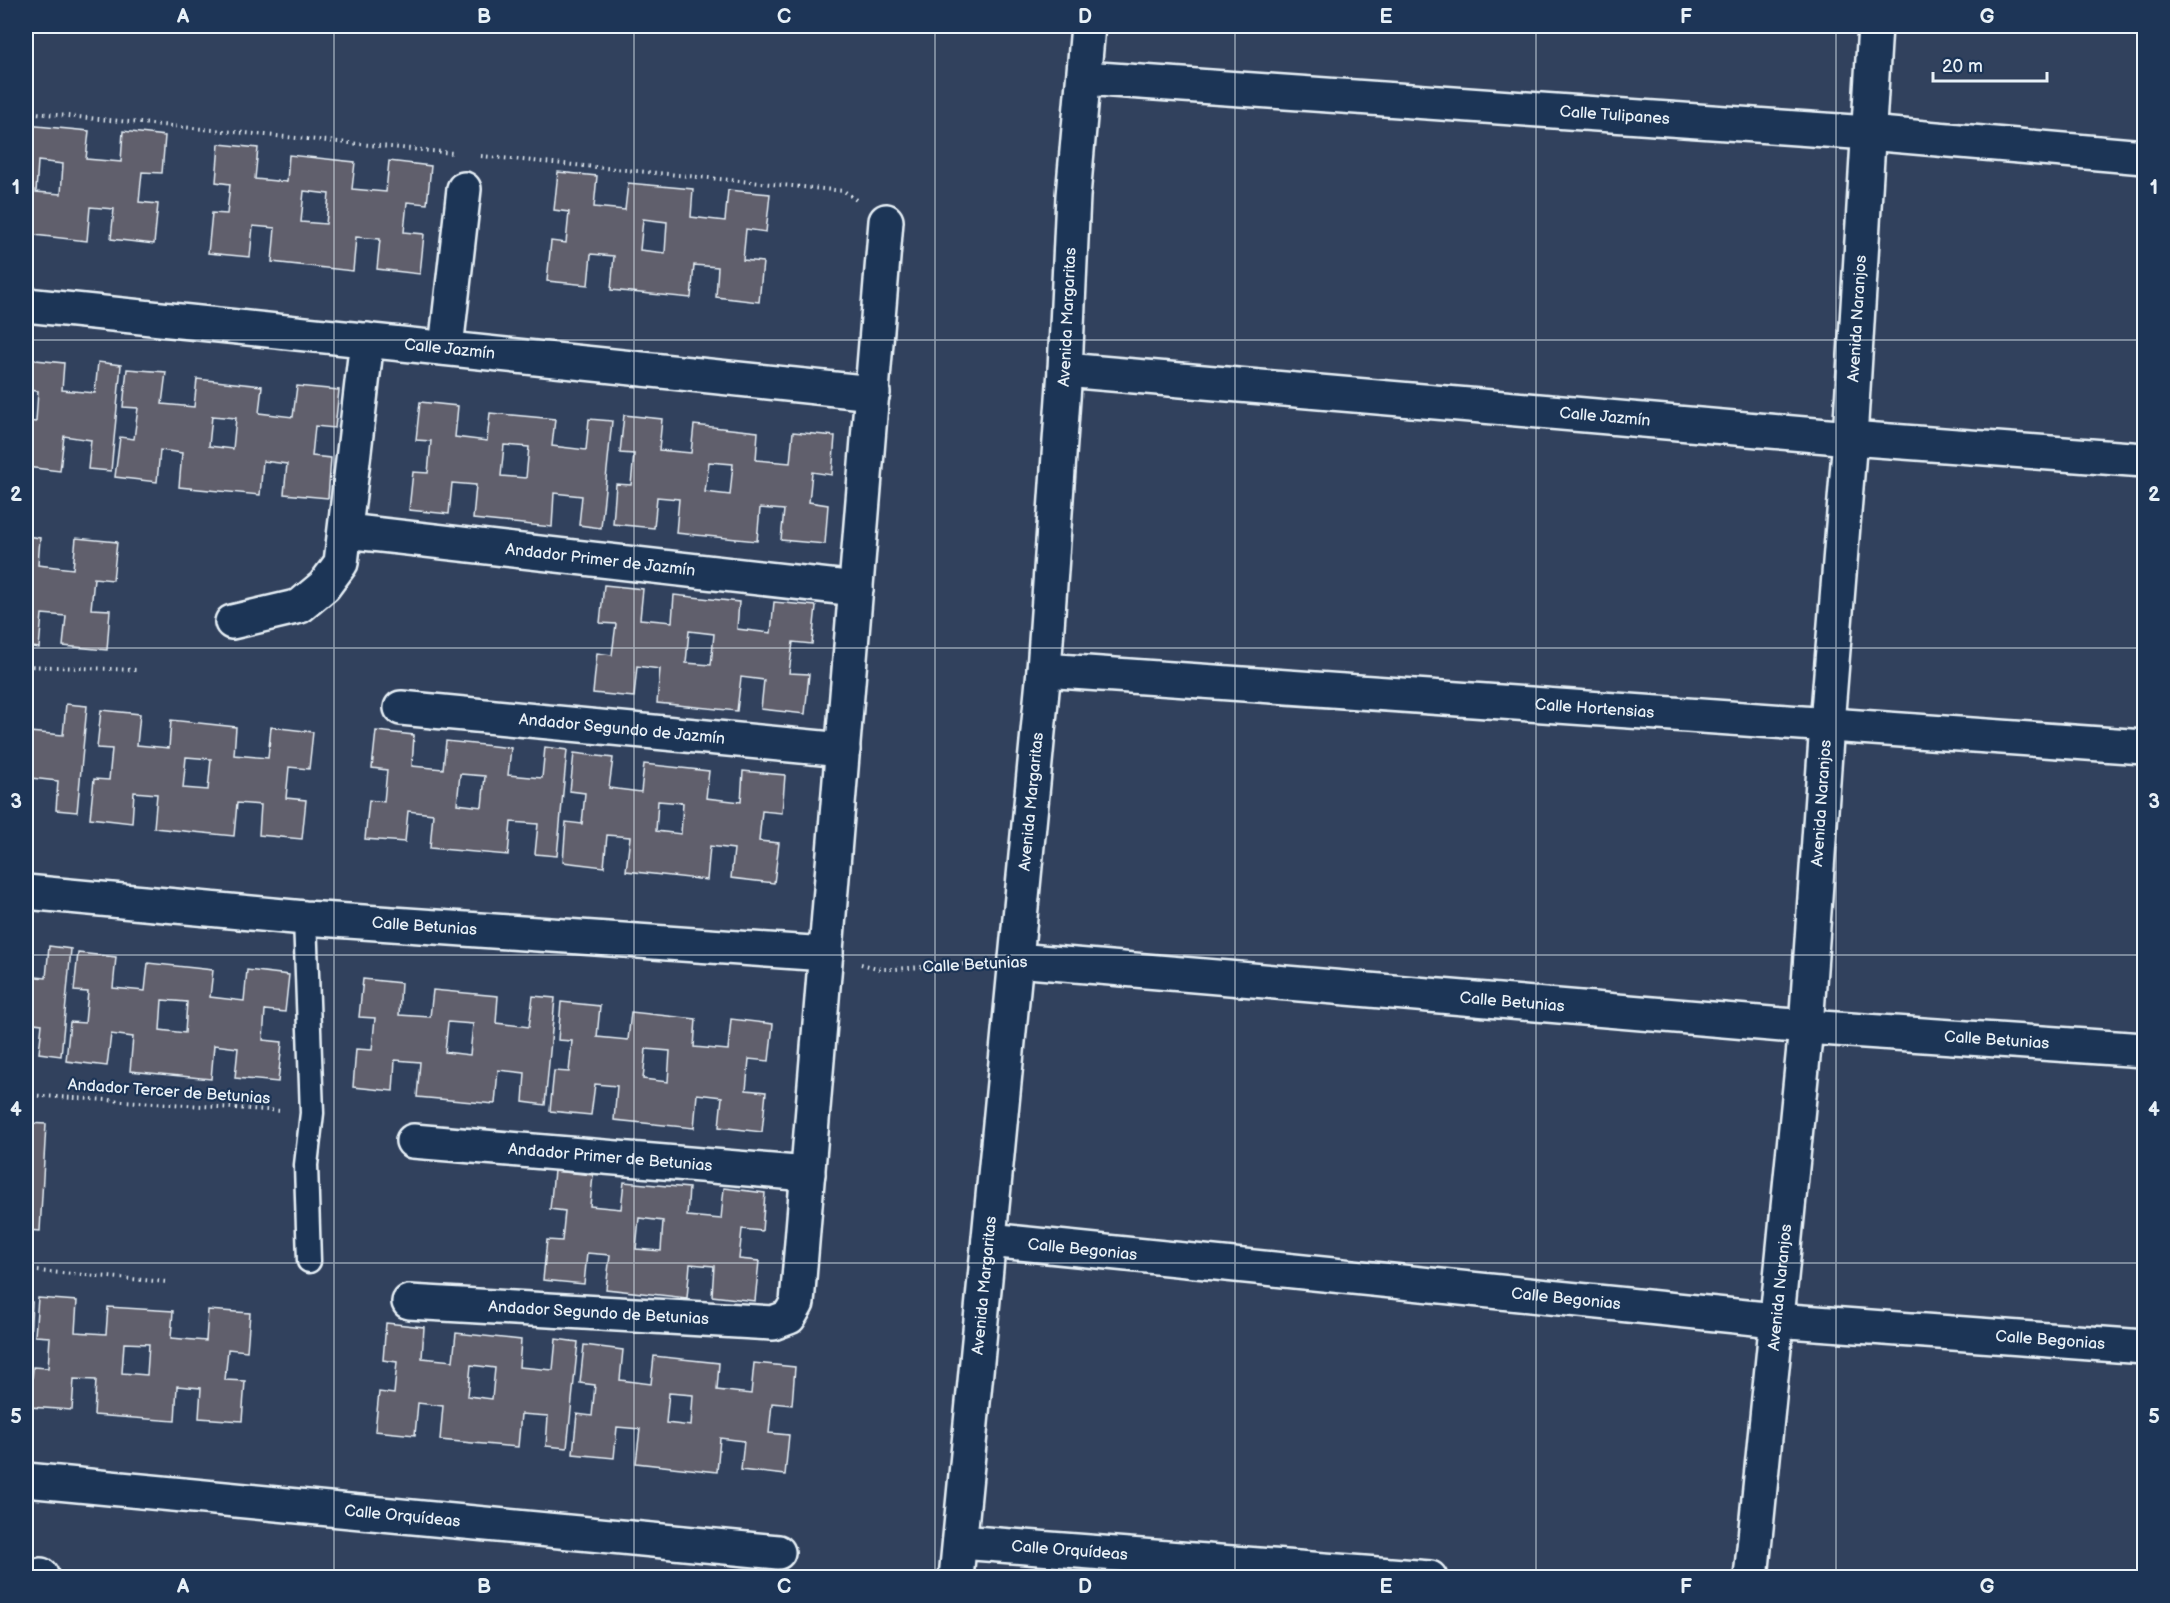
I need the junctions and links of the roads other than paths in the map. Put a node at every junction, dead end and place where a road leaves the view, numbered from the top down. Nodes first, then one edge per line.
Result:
1 (1088, 26) edge
2 (1875, 26) edge
3 (1084, 78) junction
4 (1868, 134) junction
5 (2145, 157) edge
6 (464, 189) dead end
7 (886, 221) dead end
8 (26, 305) edge
9 (367, 340) junction
10 (446, 348) junction
11 (1065, 370) junction
12 (873, 393) junction
13 (1850, 438) junction
14 (2145, 460) edge
15 (346, 531) junction
16 (856, 589) junction
17 (232, 622) dead end
18 (1044, 670) junction
19 (401, 708) dead end
20 (1827, 724) junction
21 (2145, 747) edge
22 (843, 750) junction
23 (26, 892) edge
24 (305, 918) junction
25 (826, 954) junction
26 (1016, 960) junction
27 (1806, 1027) junction
28 (2145, 1050) edge
29 (413, 1141) dead end
30 (808, 1174) junction
31 (989, 1240) junction
32 (309, 1260) dead end
33 (409, 1302) dead end
34 (1775, 1320) junction
35 (2145, 1347) edge
36 (26, 1480) edge
37 (960, 1542) junction
38 (778, 1552) dead end
39 (956, 1578) edge
40 (1430, 1578) edge
41 (1751, 1578) edge

1 - 3 street, Avenida Margaritas
2 - 4 street, Avenida Naranjos
3 - 4 street, Calle Tulipanes
3 - 11 street, Avenida Margaritas
4 - 5 street, Calle Tulipanes
4 - 13 street, Avenida Naranjos
6 - 10 street
7 - 12 street
8 - 9 street, Calle Jazmín
9 - 10 street, Calle Jazmín
9 - 15 street
10 - 12 street, Calle Jazmín
11 - 13 street, Calle Jazmín
11 - 18 street, Avenida Margaritas
12 - 16 street
13 - 14 street, Calle Jazmín
13 - 20 street, Avenida Naranjos
15 - 16 street, Andador Primer de Jazmín
15 - 17 street
16 - 22 street
18 - 20 street, Calle Hortensias
18 - 26 street, Avenida Margaritas
19 - 22 street, Andador Segundo de Jazmín
20 - 21 street, Calle Hortensias
20 - 27 street, Avenida Naranjos
22 - 25 street
23 - 24 street, Calle Betunias
24 - 25 street, Calle Betunias
24 - 32 lane
25 - 30 street
26 - 27 street, Calle Betunias
26 - 31 street, Avenida Margaritas
27 - 28 street, Calle Betunias
27 - 34 street, Avenida Naranjos
29 - 30 street, Andador Primer de Betunias
30 - 33 street, Andador Segundo de Betunias
31 - 34 street, Calle Begonias
31 - 37 street, Avenida Margaritas
34 - 35 street, Calle Begonias
34 - 41 street, Avenida Naranjos
36 - 38 street, Calle Orquídeas
37 - 39 street, Avenida Margaritas
37 - 40 street, Calle Orquídeas

